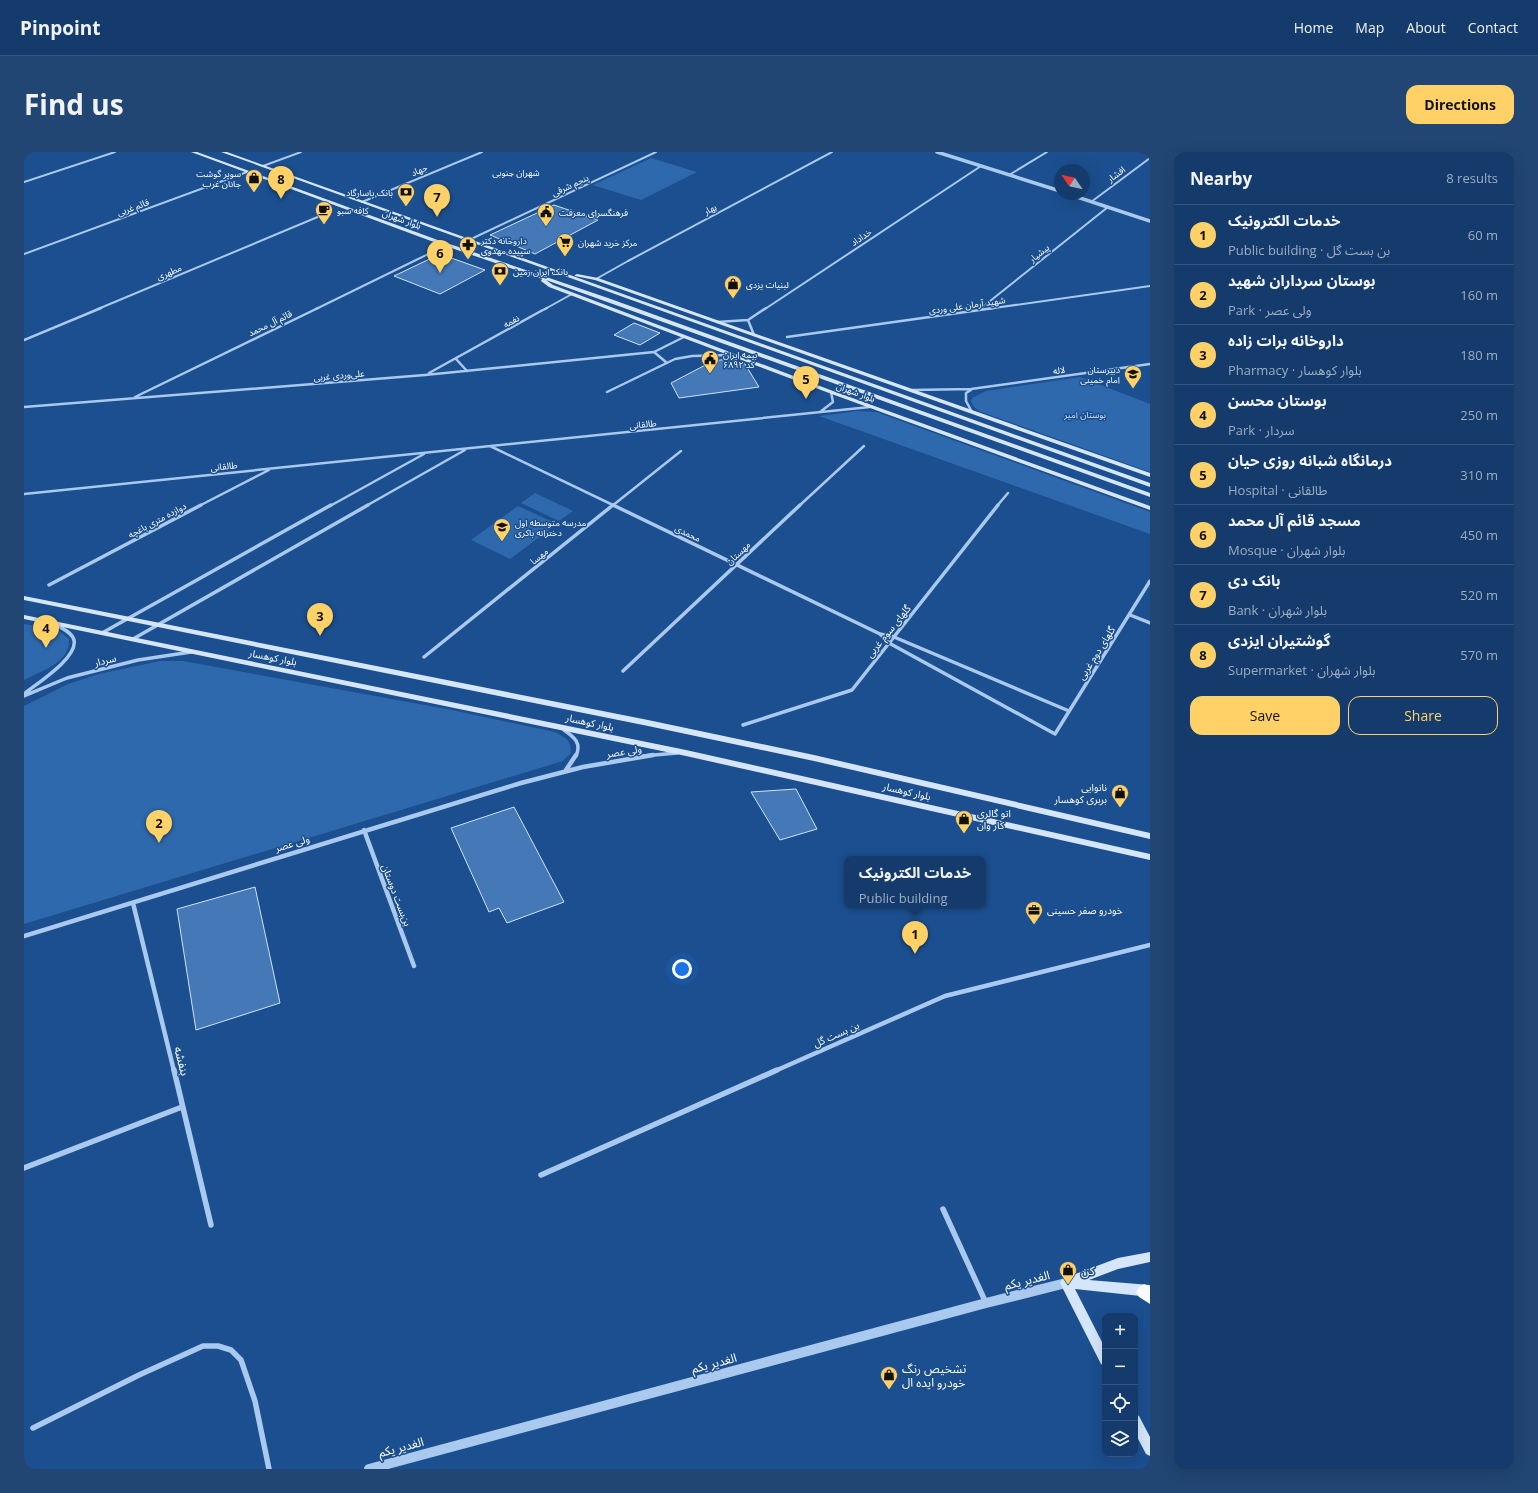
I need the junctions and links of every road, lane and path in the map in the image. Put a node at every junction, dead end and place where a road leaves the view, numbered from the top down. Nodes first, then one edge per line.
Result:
1 (115, 152) edge
2 (193, 152) edge
3 (223, 152) edge
4 (301, 152) edge
5 (482, 152) edge
6 (656, 152) edge
7 (832, 152) edge
8 (938, 152) edge
9 (1046, 152) edge
10 (1150, 158) edge
11 (263, 166) junction
12 (981, 166) junction
13 (246, 172) junction
14 (1009, 175) junction
15 (24, 182) edge
16 (1054, 190) edge
17 (1085, 200) edge
18 (362, 202) junction
19 (1091, 202) junction
20 (1108, 207) junction
21 (320, 216) dead end
22 (1150, 221) edge
23 (469, 240) junction
24 (447, 245) junction
25 (24, 254) edge
26 (414, 261) joint
27 (628, 261) joint
28 (551, 270) junction
29 (538, 276) junction
30 (596, 279) junction
31 (1150, 286) edge
32 (572, 294) junction
33 (979, 310) junction
34 (541, 311) joint
35 (748, 320) junction
36 (716, 322) junction
37 (754, 335) junction
38 (684, 337) junction
39 (787, 337) dead end
40 (24, 340) edge
41 (654, 352) junction
42 (733, 355) junction
43 (456, 359) junction
44 (667, 363) junction
45 (1150, 364) edge
46 (466, 371) junction
47 (425, 375) junction
48 (971, 389) junction
49 (912, 390) junction
50 (608, 392) dead end
51 (831, 392) junction
52 (132, 398) junction
53 (24, 407) edge
54 (870, 407) junction
55 (820, 412) junction
56 (972, 412) junction
57 (490, 446) junction
58 (864, 446) dead end
59 (467, 449) junction
60 (681, 451) dead end
61 (426, 453) junction
62 (271, 469) junction
63 (1150, 475) edge
64 (1150, 484) edge
65 (1008, 493) dead end
66 (24, 494) edge
67 (1150, 495) edge
68 (613, 505) junction
69 (1150, 508) edge
70 (736, 565) junction
71 (1150, 581) edge
72 (49, 585) dead end
73 (24, 598) edge
74 (1130, 615) junction
75 (24, 617) edge
76 (129, 619) junction
77 (55, 623) junction
78 (1150, 623) edge
79 (158, 625) junction
80 (102, 633) junction
81 (880, 634) junction
82 (894, 637) junction
83 (133, 639) junction
84 (889, 643) junction
85 (194, 652) junction
86 (424, 657) dead end
87 (623, 671) dead end
88 (24, 695) edge
89 (1069, 712) junction
90 (556, 725) junction
91 (743, 725) dead end
92 (1055, 734) joint
93 (686, 753) junction
94 (566, 770) junction
95 (364, 830) junction
96 (1150, 836) edge
97 (1150, 857) edge
98 (133, 903) junction
99 (24, 936) edge
100 (1150, 944) edge
101 (414, 966) dead end
102 (182, 1106) junction
103 (24, 1168) edge
104 (541, 1175) dead end
105 (943, 1209) dead end
106 (211, 1225) dead end
107 (1150, 1258) edge
108 (1066, 1283) junction
109 (1148, 1293) edge
110 (986, 1303) junction
111 (1102, 1354) edge
112 (1136, 1421) edge
113 (33, 1428) dead end
114 (1150, 1450) edge
115 (269, 1469) edge
116 (369, 1469) edge

1 - 15 street
2 - 13 main road, بلوار شهران
3 - 11 main road, بلوار شهران
4 - 11 street
5 - 18 street, جهاد
6 - 23 street, پنجم شرقی
7 - 27 street, بهار
8 - 12 street
9 - 14 street
10 - 19 street, افشار
11 - 18 main road, بلوار شهران
12 - 14 street
12 - 35 street, خداداد
13 - 24 main road, بلوار شهران
13 - 25 street, قائم غربی
14 - 16 street
17 - 19 street
18 - 23 main road, بلوار شهران
19 - 20 street
20 - 22 street
20 - 33 street, پیشیار
21 - 40 street, مطهری
23 - 28 main road, بلوار شهران
24 - 26 street
24 - 29 main road, بلوار شهران
26 - 52 street, قائم آل محمد
27 - 30 street, بهار
28 - 30 main road, بلوار شهران
28 - 64 main road, بلوار شهران
29 - 32 main road, بلوار شهران
29 - 67 main road, بلوار شهران
30 - 36 main road, بلوار شهران
31 - 33 street, شهید آرمان علی وردی
32 - 34 street, نغمه
32 - 38 main road, بلوار شهران
33 - 39 street, شهید آرمان علی وردی
34 - 43 street, نغمه
35 - 36 street
35 - 37 street
36 - 37 main road, بلوار شهران
37 - 49 main road, بلوار شهران
38 - 41 street, علی‌وردی غربی
38 - 42 main road, بلوار شهران
41 - 44 street
41 - 46 street, علی‌وردی غربی
42 - 44 street
42 - 51 main road, بلوار شهران
43 - 46 street
43 - 47 street, نغمه
44 - 50 street
45 - 48 street, لاله
46 - 47 street, علی‌وردی غربی
47 - 52 street, علی‌وردی غربی
48 - 49 street, لاله
48 - 56 street
49 - 56 main road, بلوار شهران
51 - 54 main road, بلوار شهران
51 - 55 street
52 - 53 street, علی‌وردی غربی
54 - 55 street, طالقانی
54 - 69 main road, بلوار شهران
55 - 57 street, طالقانی
56 - 63 main road, بلوار شهران
57 - 59 street, طالقانی
57 - 68 street, محمدی
58 - 70 street, مهستان
59 - 61 street, طالقانی
59 - 79 street, طالقانی
60 - 68 street, مهسا
61 - 62 street, طالقانی
61 - 76 street, طالقانی
62 - 66 street, طالقانی
62 - 72 street, دوازده متری باغچه
65 - 82 street, گلهای سوم غربی
68 - 70 street, محمدی
68 - 86 street, مهسا
70 - 81 street, محمدی
70 - 87 street, مهستان
71 - 74 street, گلهای دوم غربی
73 - 76 main road, بلوار کوهسار
74 - 78 street
74 - 89 street, گلهای دوم غربی
75 - 77 main road, بلوار کوهسار
76 - 79 main road, بلوار کوهسار
76 - 80 street, طالقانی
77 - 80 main road, بلوار کوهسار
77 - 88 street, سردار
79 - 83 street, طالقانی
79 - 96 main road, بلوار کوهسار
80 - 83 main road, بلوار کوهسار
81 - 82 street, محمدی
81 - 84 street, محمدی
82 - 84 street, گلهای سوم غربی
82 - 89 street, محمدی
83 - 85 main road, بلوار کوهسار
84 - 91 street, گلهای سوم غربی
84 - 92 street, محمدی
85 - 88 street, سردار
85 - 90 main road, بلوار کوهسار
89 - 92 street, گلهای دوم غربی
90 - 93 main road, بلوار کوهسار
90 - 94 street
93 - 94 street, ولی عصر
93 - 97 main road, بلوار کوهسار
94 - 95 street, ولی عصر
95 - 98 street, ولی عصر
95 - 101 street, بن‌بست دوستان
98 - 99 street, ولی عصر
98 - 102 street, بنفشه
100 - 104 street, بن بست گل
102 - 103 street
102 - 106 street, بنفشه
105 - 110 street
107 - 108 main road
108 - 109 main road
108 - 110 street, الغدیر یکم
108 - 111 main road
110 - 116 street, الغدیر یکم
112 - 114 main road
113 - 115 street

